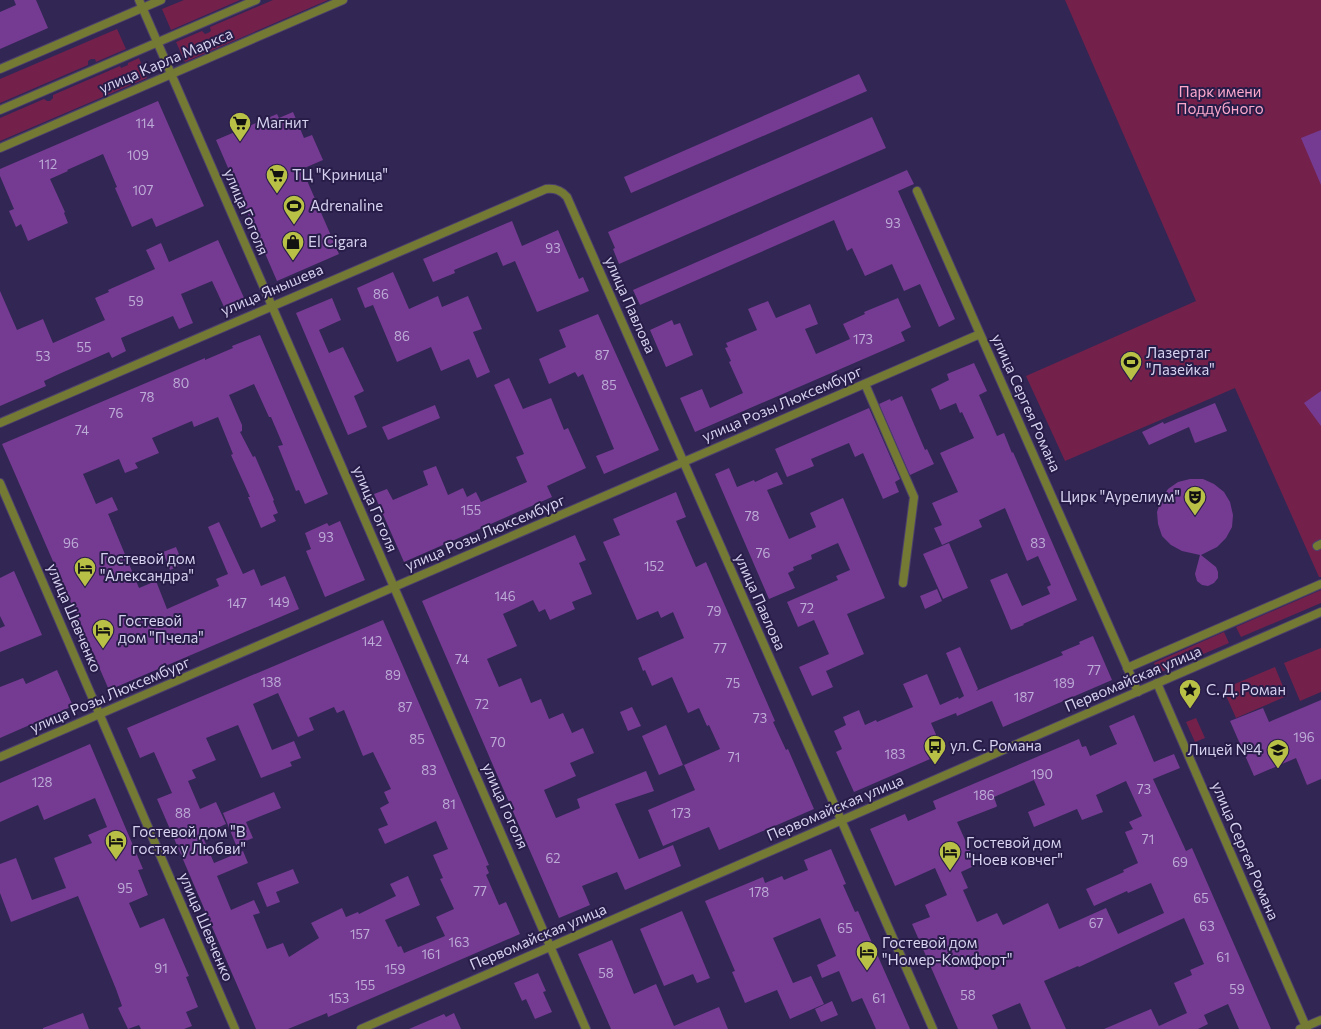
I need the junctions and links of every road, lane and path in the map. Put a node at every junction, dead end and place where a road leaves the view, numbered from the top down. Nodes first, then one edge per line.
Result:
1 (139, 0) edge
2 (161, 0) edge
3 (256, 0) edge
4 (343, 0) edge
5 (142, 8) junction
6 (157, 42) junction
7 (0, 69) edge
8 (171, 74) junction
9 (0, 110) edge
10 (0, 148) edge
11 (557, 189) joint
12 (917, 191) dead end
13 (271, 306) junction
14 (980, 334) junction
15 (865, 384) junction
16 (0, 423) edge
17 (683, 462) junction
18 (0, 483) edge
19 (903, 583) dead end
20 (1321, 584) edge
21 (394, 587) junction
22 (1321, 612) edge
23 (1128, 668) junction
24 (1157, 684) junction
25 (1138, 692) junction
26 (100, 714) junction
27 (0, 758) edge
28 (841, 821) junction
29 (550, 947) junction
30 (1321, 1020) edge
31 (1304, 1028) edge
32 (235, 1029) edge
33 (361, 1029) edge
34 (586, 1029) edge
35 (933, 1029) edge

1 - 5 street, улица Гоголя
2 - 5 street
3 - 6 street
4 - 8 street, улица Карла Маркса
5 - 6 street, улица Гоголя
5 - 7 street
6 - 8 street, улица Гоголя
6 - 9 street
8 - 10 street, улица Карла Маркса
8 - 13 street, улица Гоголя
11 - 13 street, улица Янышева
11 - 17 street, улица Павлова
12 - 14 street, улица Сергея Романа
13 - 16 street, улица Янышева
13 - 21 street, улица Гоголя
14 - 15 street, улица Розы Люксембург
14 - 23 street, улица Сергея Романа
15 - 17 street, улица Розы Люксембург
15 - 19 street
17 - 21 street, улица Розы Люксембург
17 - 28 street, улица Павлова
18 - 26 street, улица Шевченко
20 - 23 street
21 - 26 street, улица Розы Люксембург
21 - 29 street, улица Гоголя
22 - 24 street, Первомайская улица
23 - 25 street, улица Сергея Романа
24 - 25 street, Первомайская улица
24 - 31 street, улица Сергея Романа
25 - 28 street, Первомайская улица
26 - 27 street, улица Розы Люксембург
26 - 32 street, улица Шевченко
28 - 29 street, Первомайская улица
28 - 35 street, улица Павлова
29 - 33 street, Первомайская улица
29 - 34 street, улица Гоголя
30 - 31 street

